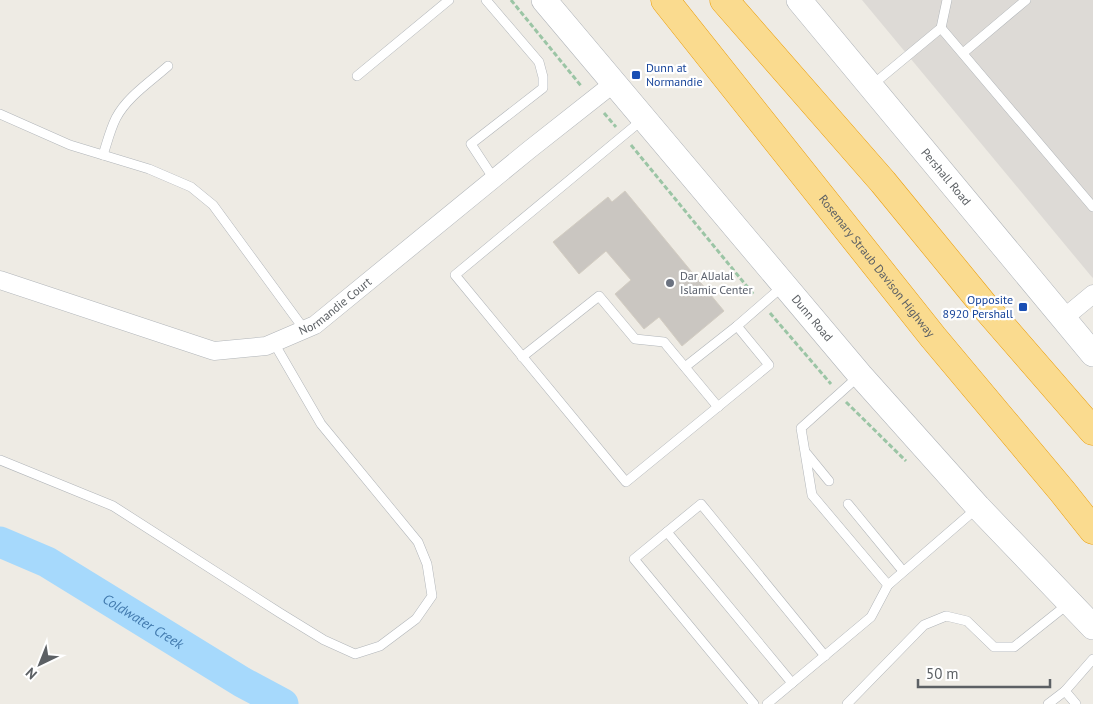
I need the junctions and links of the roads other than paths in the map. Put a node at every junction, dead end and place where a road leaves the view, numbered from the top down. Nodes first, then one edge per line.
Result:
1 (449, 0) edge
2 (486, 0) edge
3 (544, 0) edge
4 (664, 0) edge
5 (724, 0) edge
6 (800, 0) edge
7 (947, 0) edge
8 (1026, 0) edge
9 (941, 28) junction
10 (963, 53) junction
11 (168, 66) dead end
12 (357, 76) dead end
13 (614, 83) junction
14 (871, 86) junction
15 (0, 114) edge
16 (645, 118) junction
17 (103, 155) junction
18 (494, 179) junction
19 (1093, 207) edge
20 (0, 280) edge
21 (785, 285) junction
22 (1093, 294) edge
23 (1064, 318) junction
24 (737, 326) junction
25 (304, 330) junction
26 (274, 343) junction
27 (1093, 354) edge
28 (522, 356) junction
29 (685, 367) junction
30 (860, 375) junction
31 (718, 407) junction
32 (1093, 430) edge
33 (805, 453) junction
34 (0, 460) edge
35 (829, 481) dead end
36 (848, 504) dead end
37 (978, 507) junction
38 (1093, 530) edge
39 (667, 532) junction
40 (903, 571) junction
41 (888, 585) junction
42 (1070, 602) junction
43 (1093, 627) edge
44 (825, 656) junction
45 (1093, 659) edge
46 (792, 683) junction
47 (1065, 690) junction
48 (754, 704) edge
49 (767, 704) edge
50 (848, 704) edge
51 (1048, 704) edge
52 (1076, 704) edge

1 - 12 lane
2 - 18 lane
3 - 13 street, Dunn Road
4 - 38 highway, Rosemary Straub Davison Highway
5 - 32 highway
6 - 14 street, Pershall Road
7 - 9 lane
8 - 10 lane
9 - 10 lane
9 - 14 lane
10 - 19 lane
11 - 17 lane
13 - 16 street, Dunn Road
13 - 18 street, Normandie Court
14 - 23 street, Pershall Road
15 - 17 lane
16 - 21 street, Dunn Road
16 - 28 lane
17 - 25 lane
18 - 25 street, Normandie Court
20 - 26 street, Normandie Court
21 - 24 lane
21 - 30 street, Dunn Road
22 - 23 street
23 - 27 street, Pershall Road
24 - 29 lane
24 - 31 lane
25 - 26 street, Normandie Court
26 - 34 lane
28 - 29 lane
28 - 31 lane
29 - 31 lane
30 - 33 lane
30 - 37 street, Dunn Road
33 - 35 lane
33 - 41 lane
36 - 40 lane
37 - 40 lane
37 - 42 street, Dunn Road
39 - 44 lane
39 - 46 lane
39 - 48 lane
40 - 41 lane
41 - 44 lane
42 - 43 street, Dunn Road
42 - 50 lane
44 - 46 lane
45 - 47 lane
46 - 49 lane
47 - 51 lane
47 - 52 lane

